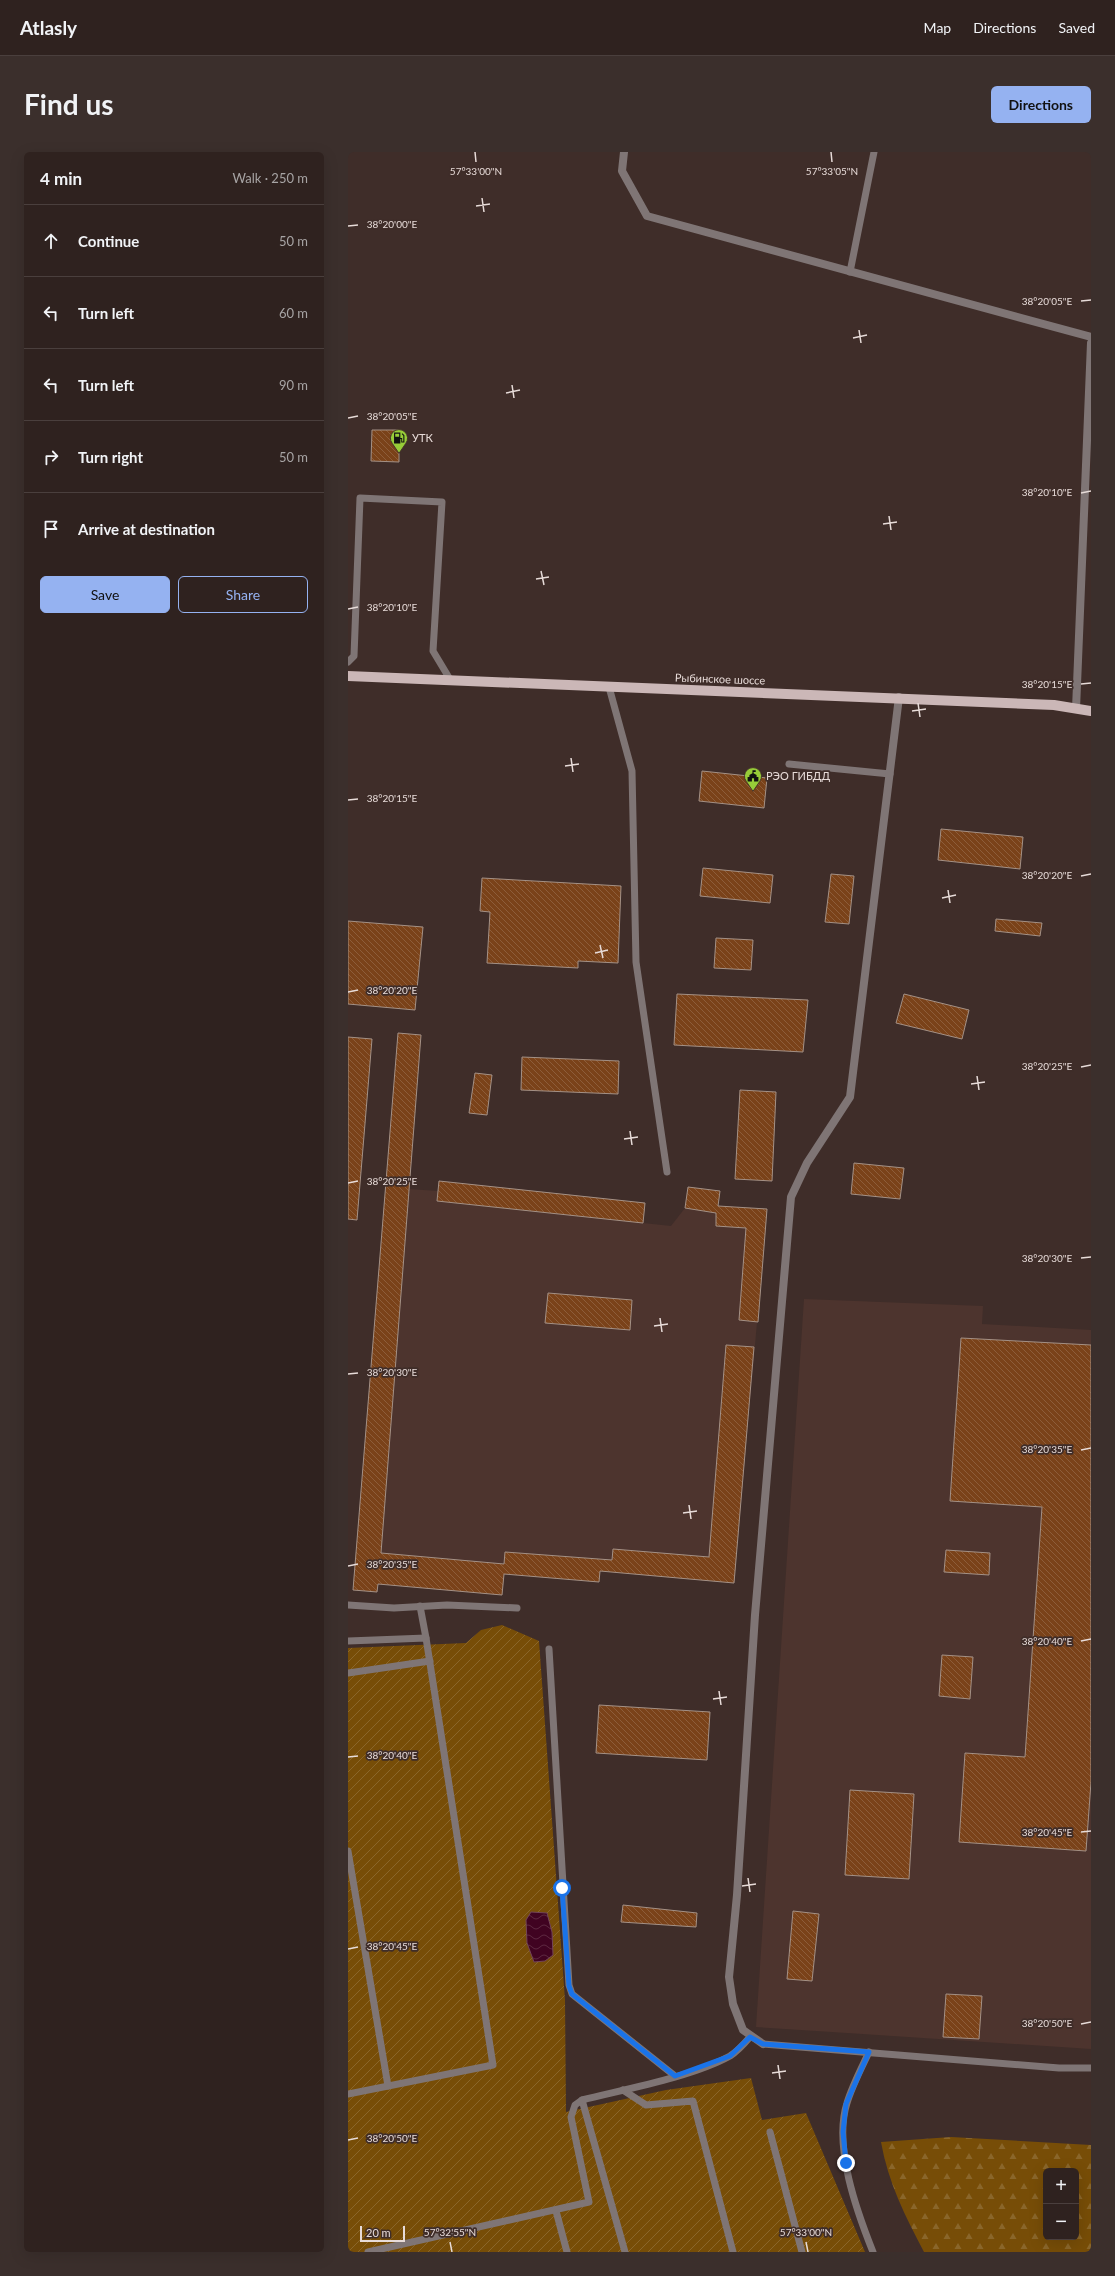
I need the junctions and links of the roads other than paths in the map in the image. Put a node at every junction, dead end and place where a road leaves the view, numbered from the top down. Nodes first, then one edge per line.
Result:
1 (624, 152) edge
2 (874, 152) edge
3 (850, 272) junction
4 (1091, 337) edge
5 (1091, 343) edge
6 (348, 662) edge
7 (348, 676) edge
8 (451, 681) junction
9 (609, 687) junction
10 (899, 698) junction
11 (1076, 708) junction
12 (1091, 711) edge
13 (789, 764) dead end
14 (890, 774) junction
15 (667, 1172) dead end
16 (348, 1605) edge
17 (420, 1606) junction
18 (517, 1608) dead end
19 (426, 1638) junction
20 (348, 1641) edge
21 (550, 1649) dead end
22 (430, 1661) junction
23 (348, 1673) edge
24 (348, 1850) edge
25 (750, 2037) junction
26 (763, 2044) joint
27 (869, 2052) junction
28 (1091, 2068) edge
29 (675, 2076) junction
30 (388, 2086) junction
31 (623, 2090) junction
32 (348, 2094) edge
33 (582, 2100) junction
34 (770, 2132) dead end
35 (556, 2211) junction
36 (368, 2252) edge
37 (567, 2252) edge
38 (625, 2252) edge
39 (733, 2252) edge
40 (802, 2252) edge
41 (873, 2252) edge

1 - 3 street
2 - 3 lane
3 - 4 street
5 - 11 street
6 - 8 lane
7 - 8 main road, Рыбинское шоссе
8 - 9 main road, Рыбинское шоссе
9 - 10 main road, Рыбинское шоссе
9 - 15 lane
10 - 11 main road, Рыбинское шоссе
10 - 14 street
11 - 12 main road, Рыбинское шоссе
13 - 14 lane
14 - 25 street
16 - 17 lane
17 - 18 lane
17 - 19 lane
19 - 20 lane
19 - 22 lane
21 - 29 lane
22 - 23 lane
22 - 30 lane
24 - 30 lane
25 - 26 street
25 - 29 lane
26 - 27 lane
27 - 28 lane
27 - 41 lane
29 - 31 lane
30 - 32 lane
31 - 33 lane
31 - 39 lane
33 - 35 lane
33 - 38 lane
34 - 40 lane
35 - 36 lane
35 - 37 lane

